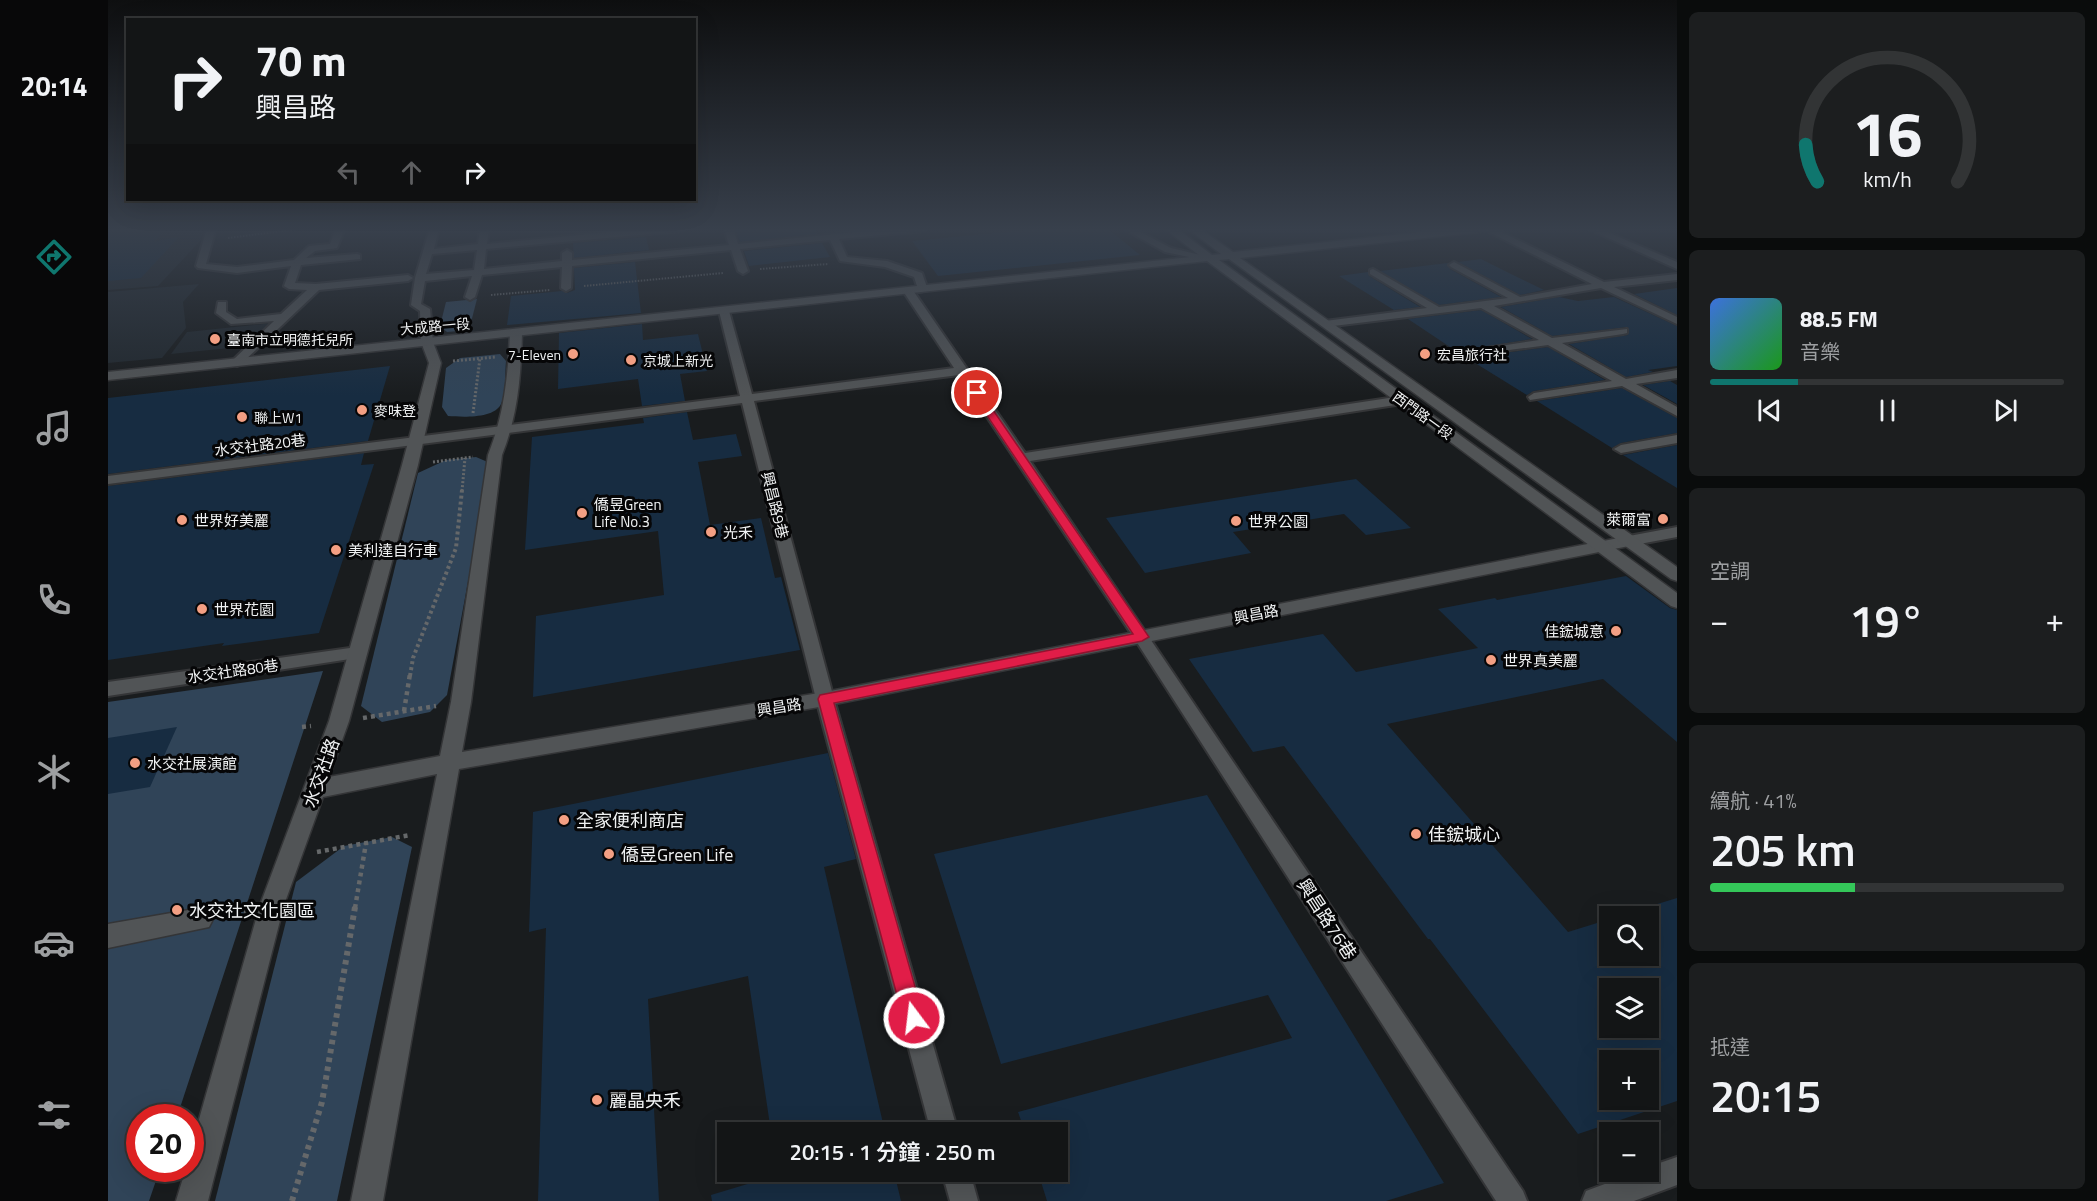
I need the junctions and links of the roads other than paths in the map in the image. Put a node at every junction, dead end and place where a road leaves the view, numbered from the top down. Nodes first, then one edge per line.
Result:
1 (290, 284) edge
2 (348, 284) edge
3 (414, 284) edge
4 (474, 284) edge
5 (566, 284) edge
6 (920, 284) edge
7 (975, 284) edge
8 (1244, 284) edge
9 (1269, 284) edge
10 (1393, 284) edge
11 (1489, 284) edge
12 (1612, 284) edge
13 (1603, 285) junction
14 (316, 287) junction
15 (566, 288) road end
16 (922, 290) junction
17 (908, 291) junction
18 (470, 297) road end
19 (1519, 300) junction
20 (222, 304) dead end
21 (1482, 304) junction
22 (1437, 310) junction
23 (724, 311) junction
24 (284, 317) junction
25 (1677, 321) edge
26 (1324, 324) junction
27 (1623, 331) dead end
28 (427, 342) junction
29 (1549, 342) junction
30 (515, 344) junction
31 (1460, 355) dead end
32 (237, 362) junction
33 (961, 371) junction
34 (1677, 375) edge
35 (108, 376) edge
36 (1624, 383) junction
37 (1534, 397) dead end
38 (748, 399) junction
39 (1402, 400) junction
40 (1677, 412) edge
41 (506, 430) junction
42 (1677, 439) edge
43 (416, 442) junction
44 (1621, 449) dead end
45 (1022, 459) junction
46 (108, 480) edge
47 (1677, 532) edge
48 (1629, 542) junction
49 (1601, 546) junction
50 (1677, 575) edge
51 (1677, 602) edge
52 (1142, 637) junction
53 (357, 653) junction
54 (108, 689) edge
55 (825, 699) junction
56 (448, 763) junction
57 (316, 789) junction
58 (200, 919) road end
59 (108, 936) edge
60 (942, 1122) edge
61 (1677, 1171) edge
62 (959, 1182) edge
63 (192, 1201) edge
64 (368, 1201) edge
65 (964, 1201) edge
66 (1513, 1201) edge
67 (1596, 1201) edge

1 - 14 lane
2 - 14 lane
3 - 28 lane
4 - 18 lane
5 - 15 lane
6 - 16 lane
7 - 16 street, 大成路一段
8 - 39 street, 西門路一段
9 - 26 street, 西門路一段
10 - 22 lane
11 - 19 lane
12 - 13 lane
13 - 19 lane
13 - 25 lane
14 - 24 lane
16 - 17 street, 大成路一段
17 - 23 street, 大成路一段
17 - 33 lane, 興昌路76巷
19 - 21 lane
20 - 24 lane
21 - 22 lane
21 - 29 lane
22 - 26 lane
23 - 30 street, 大成路一段
23 - 38 lane, 興昌路9巷
24 - 32 lane
26 - 48 street, 西門路一段
27 - 29 lane
28 - 30 street, 大成路一段
28 - 32 street, 大成路一段
28 - 43 street, 水交社路
29 - 31 lane
29 - 36 lane
30 - 41 street
32 - 35 street, 大成路一段
33 - 38 lane, 水交社路20巷
33 - 45 lane, 興昌路76巷
34 - 36 lane
36 - 37 lane
36 - 40 lane
38 - 41 lane, 水交社路20巷
38 - 55 lane, 興昌路9巷
39 - 45 lane
39 - 49 street, 西門路一段
41 - 43 lane, 水交社路20巷
41 - 56 street
42 - 44 lane
43 - 46 lane, 水交社路20巷
43 - 53 street, 水交社路
45 - 52 lane, 興昌路76巷
47 - 48 lane
48 - 49 street, 興昌路
48 - 50 street, 西門路一段
49 - 51 street, 西門路一段
49 - 52 street, 興昌路
52 - 55 street, 興昌路
52 - 66 lane, 興昌路76巷
53 - 54 lane, 水交社路80巷
53 - 57 street, 水交社路
55 - 56 street, 興昌路
55 - 60 lane, 興昌路9巷
56 - 57 street, 興昌路
56 - 64 street
57 - 63 street, 水交社路
58 - 59 street
61 - 67 lane
62 - 65 lane

